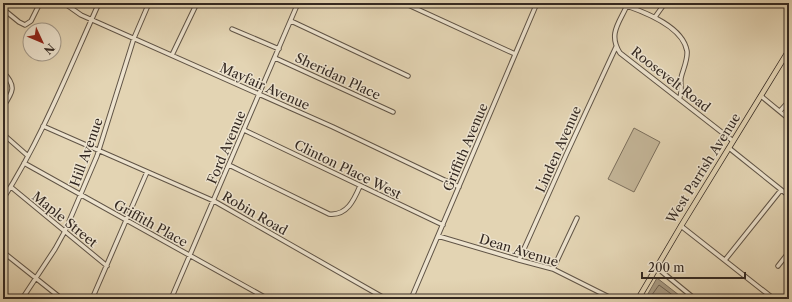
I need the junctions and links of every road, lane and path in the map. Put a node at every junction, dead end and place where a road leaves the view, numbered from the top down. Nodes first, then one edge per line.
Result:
1 (40, 3) edge
2 (64, 3) edge
3 (99, 3) edge
4 (149, 3) edge
5 (197, 3) edge
6 (292, 3) edge
7 (404, 3) edge
8 (537, 3) edge
9 (665, 3) edge
10 (298, 4) edge
11 (628, 4) edge
12 (3, 9) edge
13 (656, 17) junction
14 (92, 20) junction
15 (291, 21) junction
16 (232, 29) dead end
17 (134, 38) junction
18 (616, 47) junction
19 (279, 49) junction
20 (789, 50) edge
21 (515, 54) junction
22 (172, 55) junction
23 (275, 58) junction
24 (3, 72) edge
25 (408, 76) dead end
26 (259, 94) junction
27 (761, 96) junction
28 (679, 99) junction
29 (789, 100) edge
30 (3, 107) edge
31 (780, 111) junction
32 (393, 112) dead end
33 (789, 119) edge
34 (43, 126) junction
35 (244, 130) junction
36 (3, 134) edge
37 (733, 141) junction
38 (729, 148) junction
39 (99, 151) junction
40 (28, 156) junction
41 (24, 163) junction
42 (229, 165) junction
43 (147, 172) junction
44 (360, 186) junction
45 (11, 187) junction
46 (459, 187) junction
47 (782, 190) junction
48 (80, 195) junction
49 (789, 196) edge
50 (3, 199) edge
51 (214, 201) junction
52 (577, 218) dead end
53 (127, 221) junction
54 (443, 225) junction
55 (681, 226) junction
56 (65, 231) junction
57 (438, 236) junction
58 (3, 252) edge
59 (789, 252) edge
60 (190, 256) junction
61 (520, 260) junction
62 (725, 260) junction
63 (107, 266) junction
64 (778, 266) dead end
65 (656, 267) junction
66 (553, 269) junction
67 (36, 278) junction
68 (22, 299) edge
69 (62, 299) edge
70 (92, 299) edge
71 (172, 299) edge
72 (268, 299) edge
73 (386, 299) edge
74 (411, 299) edge
75 (613, 299) edge
76 (638, 299) edge
77 (694, 299) edge
78 (774, 299) edge

1 - 12 street
2 - 14 street, Mayfair Avenue
3 - 14 street
4 - 17 street, Hill Avenue
5 - 22 street
6 - 10 street
7 - 21 street
8 - 21 street, Griffith Avenue
9 - 13 street
10 - 15 street, Ford Avenue
11 - 13 street
11 - 18 street, Roosevelt Road
13 - 28 street
14 - 17 street, Mayfair Avenue
14 - 34 street
15 - 19 street, Ford Avenue
15 - 25 street
16 - 19 street
17 - 22 street, Mayfair Avenue
17 - 39 street, Hill Avenue
18 - 28 street, Roosevelt Road
18 - 61 street, Linden Avenue
19 - 23 street, Ford Avenue
20 - 27 main road, West Parrish Avenue
21 - 46 street, Griffith Avenue
22 - 26 street, Mayfair Avenue
23 - 26 street, Ford Avenue
23 - 32 street, Sheridan Place
24 - 30 street
26 - 35 street, Ford Avenue
26 - 46 street, Mayfair Avenue
27 - 31 street
27 - 37 main road, West Parrish Avenue
28 - 37 street, Roosevelt Road
29 - 31 street
31 - 33 street
34 - 39 street, Robin Road
34 - 40 street
35 - 42 street, Ford Avenue
35 - 44 street, Clinton Place West
36 - 40 street
37 - 38 main road, West Parrish Avenue
38 - 47 street
38 - 55 main road, West Parrish Avenue
39 - 43 street, Robin Road
39 - 48 street, Hill Avenue
40 - 41 street
41 - 45 street
41 - 48 street, Griffith Place
42 - 44 street
42 - 51 street, Ford Avenue
43 - 51 street, Robin Road
43 - 53 street
44 - 54 street, Clinton Place West
45 - 50 street
45 - 56 street, Maple Street
46 - 54 street, Griffith Avenue
47 - 49 street
47 - 62 street
48 - 53 street, Griffith Place
48 - 56 street, Hill Avenue
51 - 60 street, Ford Avenue
51 - 73 street, Robin Road
52 - 66 street
53 - 60 street, Griffith Place
53 - 63 street
54 - 57 street, Griffith Avenue
55 - 62 street
55 - 65 main road, West Parrish Avenue
56 - 63 street, Maple Street
56 - 67 street, Hill Avenue
57 - 61 street, Dean Avenue
57 - 74 street, Griffith Avenue
58 - 67 street
59 - 64 street
60 - 71 street, Ford Avenue
60 - 72 street, Griffith Place
61 - 66 street, Dean Avenue
62 - 78 street
63 - 70 street
65 - 76 main road, West Parrish Avenue
65 - 77 street
66 - 75 street, Dean Avenue
67 - 68 street, Hill Avenue
67 - 69 street

